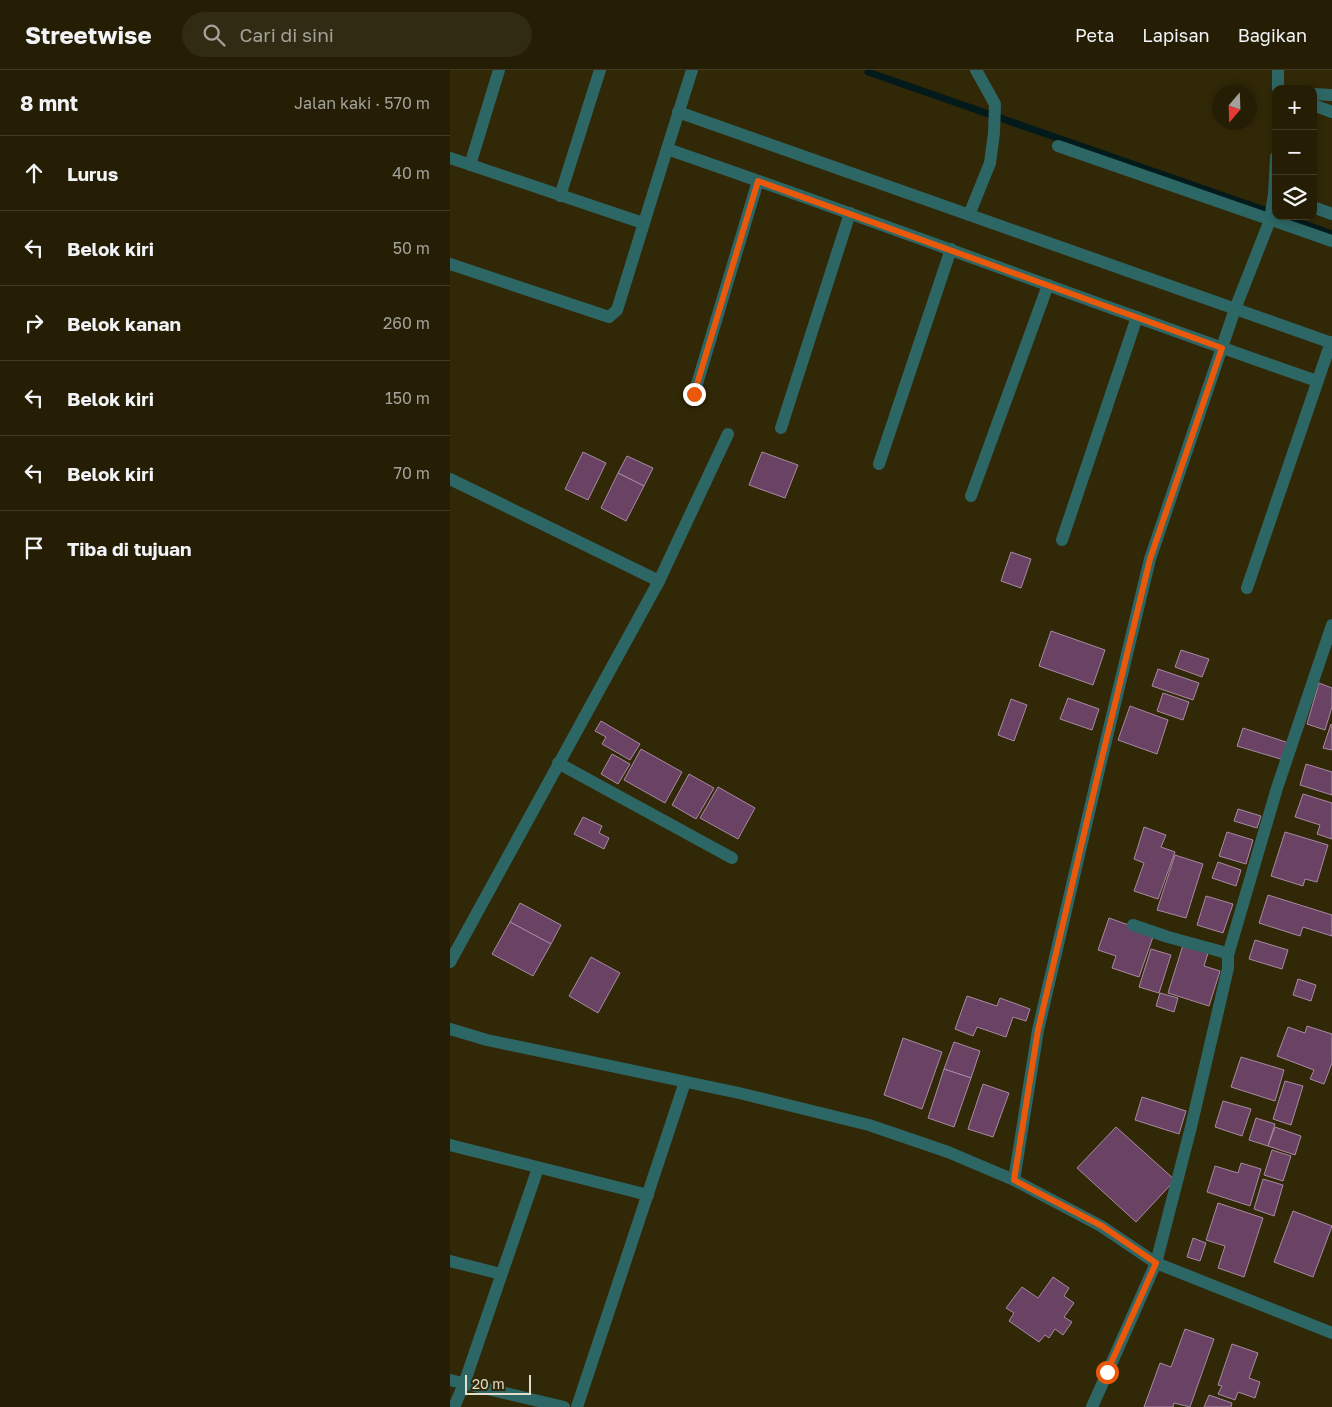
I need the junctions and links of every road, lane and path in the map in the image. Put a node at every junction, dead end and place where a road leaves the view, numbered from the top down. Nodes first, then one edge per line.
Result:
1 (499, 70) edge
2 (600, 70) edge
3 (692, 70) edge
4 (976, 70) edge
5 (1278, 70) edge
6 (1278, 85) edge
7 (1317, 94) edge
8 (1332, 95) edge
9 (1317, 106) edge
10 (678, 112) junction
11 (1332, 112) edge
12 (1058, 146) dead end
13 (667, 149) junction
14 (450, 158) edge
15 (470, 165) junction
16 (758, 181) junction
17 (560, 196) junction
18 (1317, 208) edge
19 (1272, 210) edge
20 (850, 213) junction
21 (1332, 214) edge
22 (969, 215) junction
23 (1270, 220) junction
24 (643, 223) junction
25 (1332, 241) edge
26 (950, 249) junction
27 (450, 264) edge
28 (1048, 285) junction
29 (1235, 309) junction
30 (1137, 317) junction
31 (1331, 342) edge
32 (1222, 348) junction
33 (1318, 381) junction
34 (694, 394) dead end
35 (781, 428) dead end
36 (728, 434) dead end
37 (878, 464) dead end
38 (450, 479) edge
39 (971, 496) dead end
40 (1062, 540) dead end
41 (659, 581) junction
42 (1247, 588) dead end
43 (1332, 625) edge
44 (558, 763) junction
45 (732, 858) dead end
46 (1133, 925) dead end
47 (1228, 956) junction
48 (450, 962) edge
49 (450, 1029) edge
50 (685, 1082) junction
51 (450, 1145) edge
52 (538, 1168) junction
53 (1014, 1180) junction
54 (648, 1195) junction
55 (450, 1261) edge
56 (1156, 1263) junction
57 (501, 1274) junction
58 (1332, 1332) edge
59 (450, 1380) edge
60 (464, 1384) junction
61 (454, 1407) edge
62 (564, 1407) edge
63 (577, 1407) edge
64 (1092, 1407) edge

1 - 15 street
2 - 17 street
3 - 10 street
4 - 22 street
5 - 6 street
7 - 8 street
9 - 11 street
10 - 13 street
10 - 22 street
12 - 23 street
13 - 16 street
13 - 24 street
14 - 15 street
15 - 17 street
16 - 20 street
16 - 34 street
17 - 24 street
18 - 21 street
19 - 23 street
20 - 26 street
20 - 35 street
22 - 29 street
23 - 25 street
23 - 29 street
24 - 27 street
26 - 28 street
26 - 37 street
28 - 30 street
28 - 39 street
29 - 31 street
29 - 32 street
30 - 32 street
30 - 40 street
31 - 33 street
32 - 33 street
32 - 53 street
33 - 42 street
36 - 41 street
38 - 41 street
41 - 44 street
43 - 47 street
44 - 45 street
44 - 48 street
46 - 47 street
47 - 56 street
49 - 50 street
50 - 53 street
50 - 54 street
51 - 52 street
52 - 54 street
52 - 57 street
53 - 56 street
54 - 63 street
55 - 57 street
56 - 58 street
56 - 64 street
57 - 60 street
59 - 60 street
60 - 61 street
60 - 62 street

